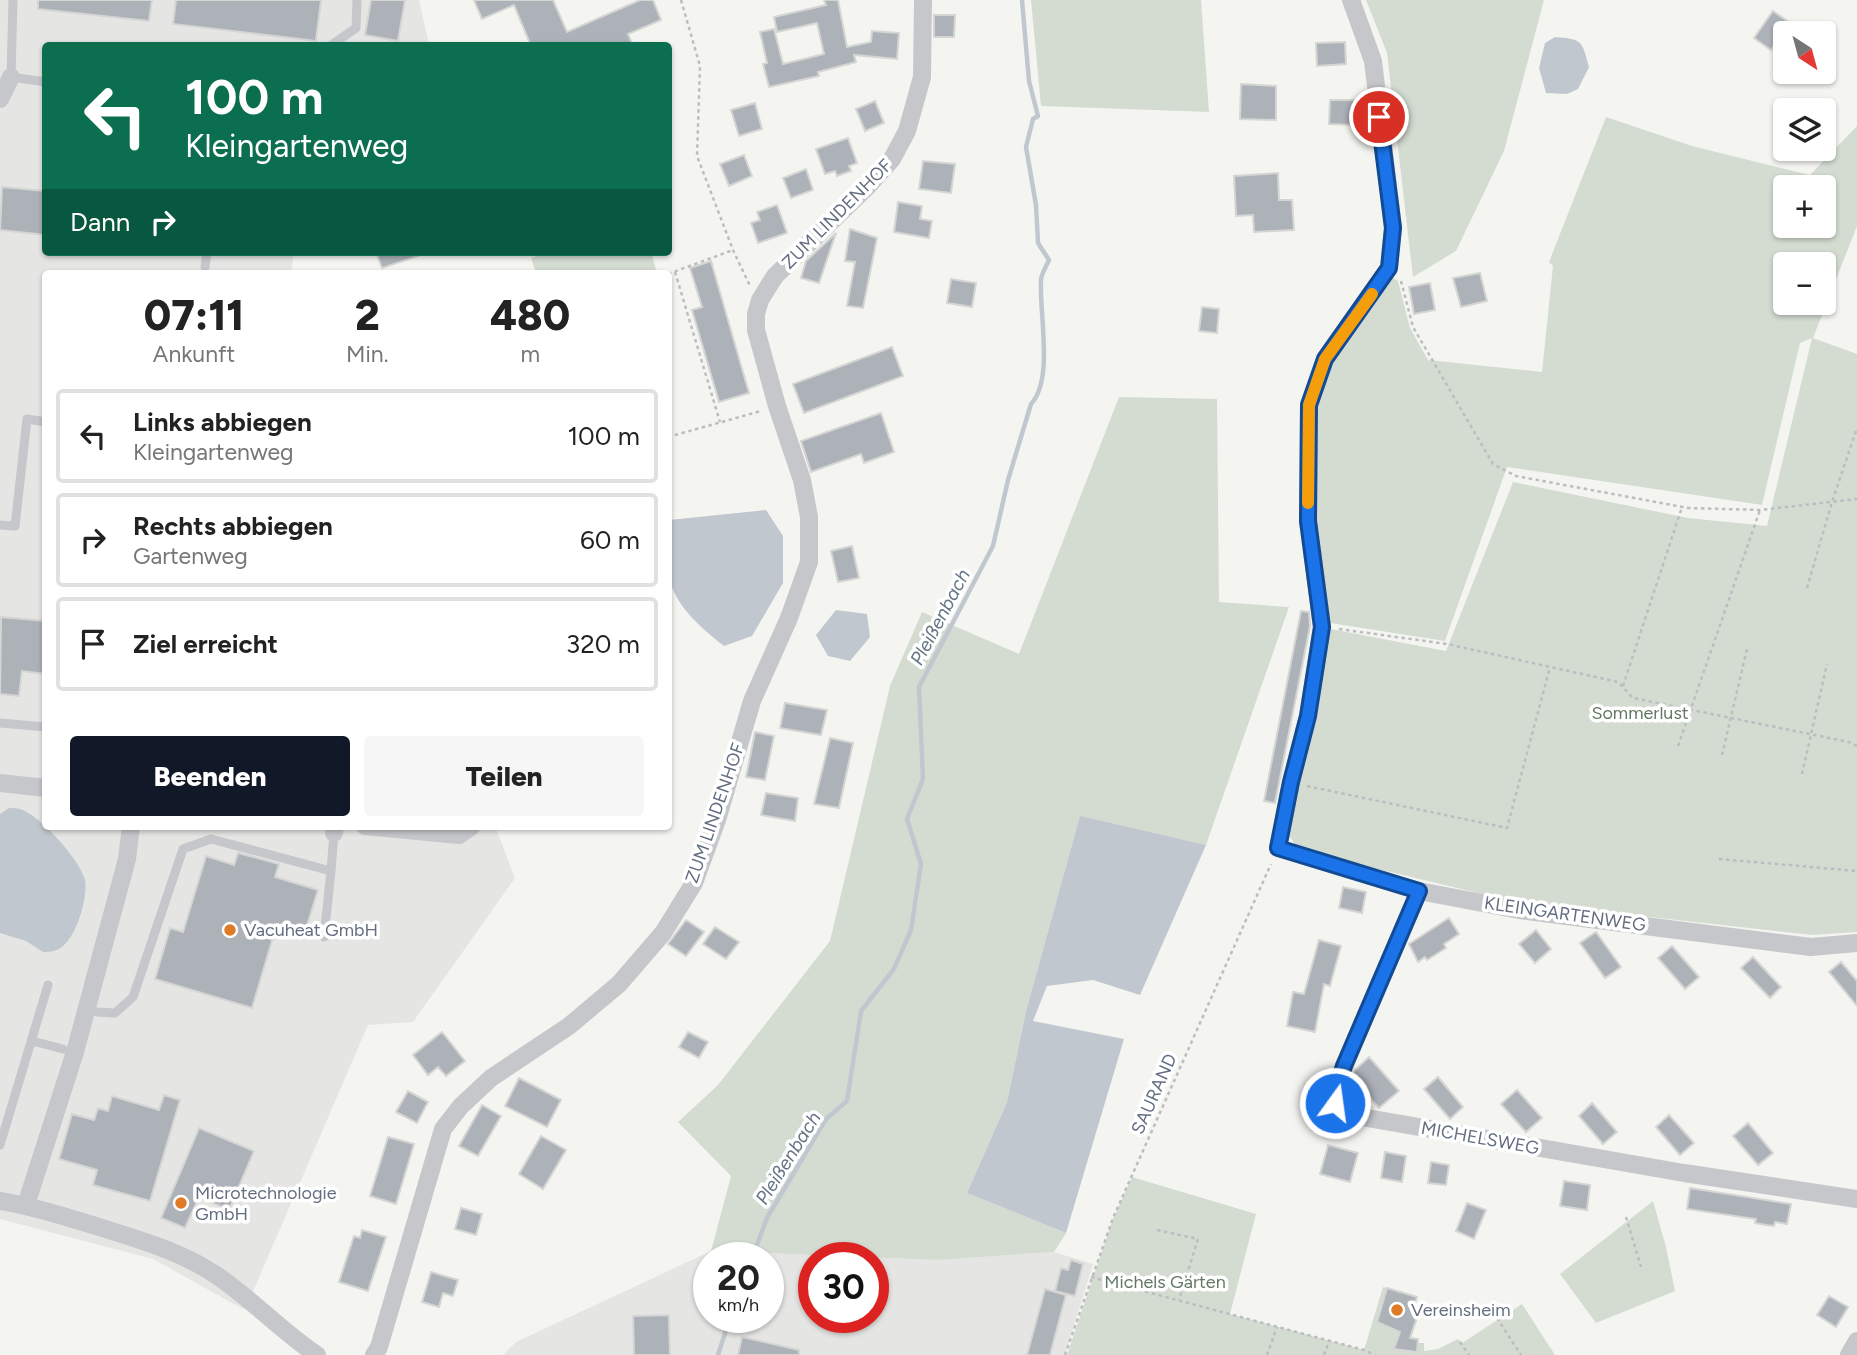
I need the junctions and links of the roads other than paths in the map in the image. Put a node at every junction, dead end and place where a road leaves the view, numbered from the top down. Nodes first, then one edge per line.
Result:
1 (13, 0) edge
2 (357, 0) edge
3 (923, 0) edge
4 (1350, 0) edge
5 (335, 42) edge
6 (11, 77) junction
7 (42, 81) edge
8 (0, 99) edge
9 (206, 256) edge
10 (205, 267) dead end
11 (42, 421) edge
12 (0, 525) edge
13 (0, 723) edge
14 (42, 727) edge
15 (0, 783) edge
16 (42, 788) edge
17 (131, 830) edge
18 (335, 830) edge
19 (418, 830) edge
20 (466, 830) edge
21 (331, 871) junction
22 (1419, 891) junction
23 (324, 937) dead end
24 (1857, 943) edge
25 (48, 985) dead end
26 (92, 1010) junction
27 (32, 1041) junction
28 (69, 1050) junction
29 (0, 1145) edge
30 (1857, 1199) edge
31 (0, 1202) edge
32 (26, 1205) junction
33 (1857, 1341) edge
34 (317, 1355) edge
35 (374, 1355) edge
36 (1849, 1355) edge

1 - 6 lane
2 - 5 lane
3 - 35 street, ZUM LINDENHOF
4 - 22 street, KLEINGARTENWEG
6 - 7 lane
6 - 8 street
9 - 10 lane
11 - 12 lane
13 - 14 lane
15 - 16 street
17 - 26 street
18 - 21 lane
19 - 20 street
21 - 23 lane
21 - 26 lane
22 - 24 street, KLEINGARTENWEG
22 - 30 street, MICHELSWEG
25 - 27 lane
26 - 28 street
27 - 28 lane
27 - 29 lane
28 - 32 street
31 - 32 street
32 - 34 street
33 - 36 street

